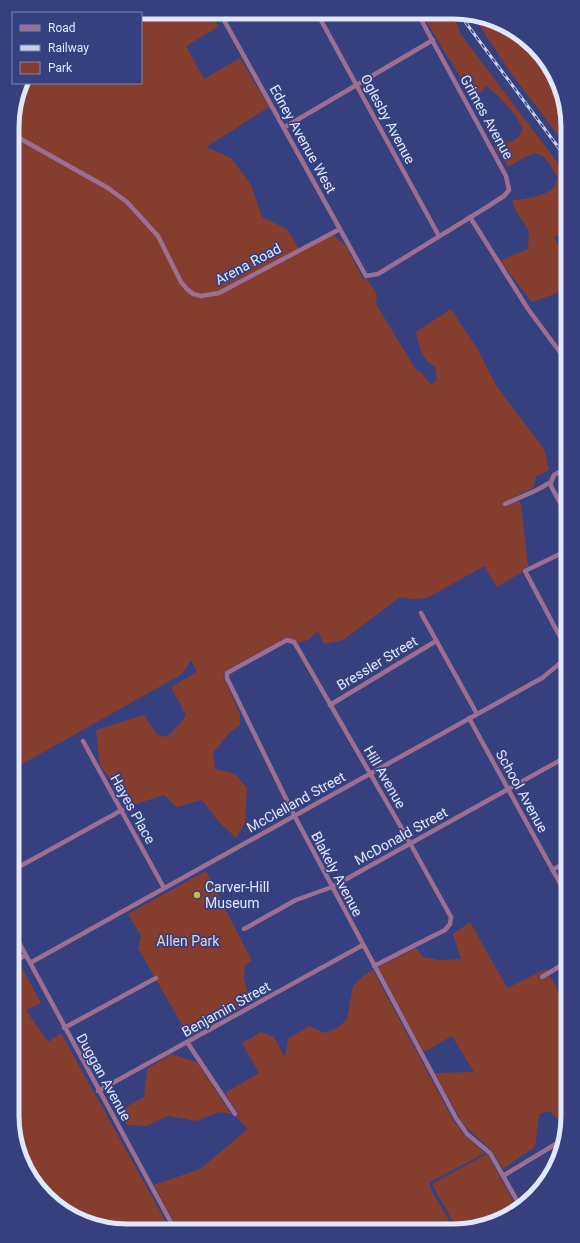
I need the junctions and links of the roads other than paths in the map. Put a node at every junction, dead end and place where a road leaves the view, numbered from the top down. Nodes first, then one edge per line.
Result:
1 (223, 19) edge
2 (320, 19) edge
3 (421, 19) edge
4 (433, 40) junction
5 (357, 84) junction
6 (285, 127) junction
7 (19, 138) edge
8 (470, 217) junction
9 (340, 229) junction
10 (439, 236) junction
11 (366, 276) joint
12 (561, 354) edge
13 (561, 471) edge
14 (551, 482) junction
15 (505, 504) dead end
16 (561, 505) edge
17 (561, 553) edge
18 (421, 613) dead end
19 (561, 639) edge
20 (436, 641) junction
21 (561, 663) edge
22 (330, 705) junction
23 (477, 714) junction
24 (469, 718) junction
25 (83, 741) dead end
26 (561, 760) edge
27 (370, 772) junction
28 (508, 790) junction
29 (122, 810) junction
30 (294, 815) junction
31 (411, 844) junction
32 (561, 865) edge
33 (19, 867) edge
34 (552, 870) junction
35 (561, 886) edge
36 (332, 887) junction
37 (164, 888) junction
38 (244, 928) dead end
39 (19, 942) edge
40 (363, 945) junction
41 (26, 955) junction
42 (19, 959) edge
43 (30, 962) junction
44 (374, 966) junction
45 (561, 966) edge
46 (542, 977) dead end
47 (156, 978) dead end
48 (64, 1028) junction
49 (188, 1042) junction
50 (98, 1090) junction
51 (235, 1114) dead end
52 (557, 1143) edge
53 (503, 1176) junction
54 (518, 1202) edge
55 (172, 1224) edge

1 - 6 street, Edney Avenue West
2 - 5 street, Oglesby Avenue
3 - 4 street, Grimes Avenue
4 - 5 street
4 - 8 street, Grimes Avenue
5 - 6 street
5 - 10 street, Oglesby Avenue
6 - 9 street, Edney Avenue West
7 - 9 street, Arena Road
8 - 10 street, Grimes Avenue
8 - 12 street
9 - 11 street, Edney Avenue West
10 - 11 street, Grimes Avenue
13 - 14 street
14 - 15 street
14 - 16 street
17 - 19 street
18 - 20 street
20 - 22 street, Bressler Street
20 - 23 street
21 - 23 street, McClelland Street
22 - 27 street, Hill Avenue
22 - 30 street, Blakely Avenue
23 - 24 street, McClelland Street
24 - 27 street, McClelland Street
24 - 28 street, School Avenue
25 - 29 street, Hayes Place
26 - 28 street, McDonald Street
27 - 30 street, McClelland Street
27 - 31 street, Hill Avenue
28 - 31 street, McDonald Street
28 - 34 street, School Avenue
29 - 33 street
29 - 37 street, Hayes Place
30 - 36 street, Blakely Avenue
30 - 37 street, McClelland Street
31 - 36 street, McDonald Street
31 - 44 street, Hill Avenue
32 - 34 street
34 - 35 street, School Avenue
36 - 38 street, McDonald Street
36 - 40 street, Blakely Avenue
37 - 43 street, McClelland Street
39 - 41 street, Duggan Avenue
40 - 44 street, Blakely Avenue
40 - 49 street, Benjamin Street
41 - 42 street
41 - 43 street, Duggan Avenue
43 - 48 street, Duggan Avenue
44 - 53 street, Blakely Avenue
45 - 46 street
47 - 48 street
48 - 50 street, Duggan Avenue
49 - 50 street, Benjamin Street
49 - 51 street
50 - 55 street, Duggan Avenue
52 - 53 street
53 - 54 street, Blakely Avenue

